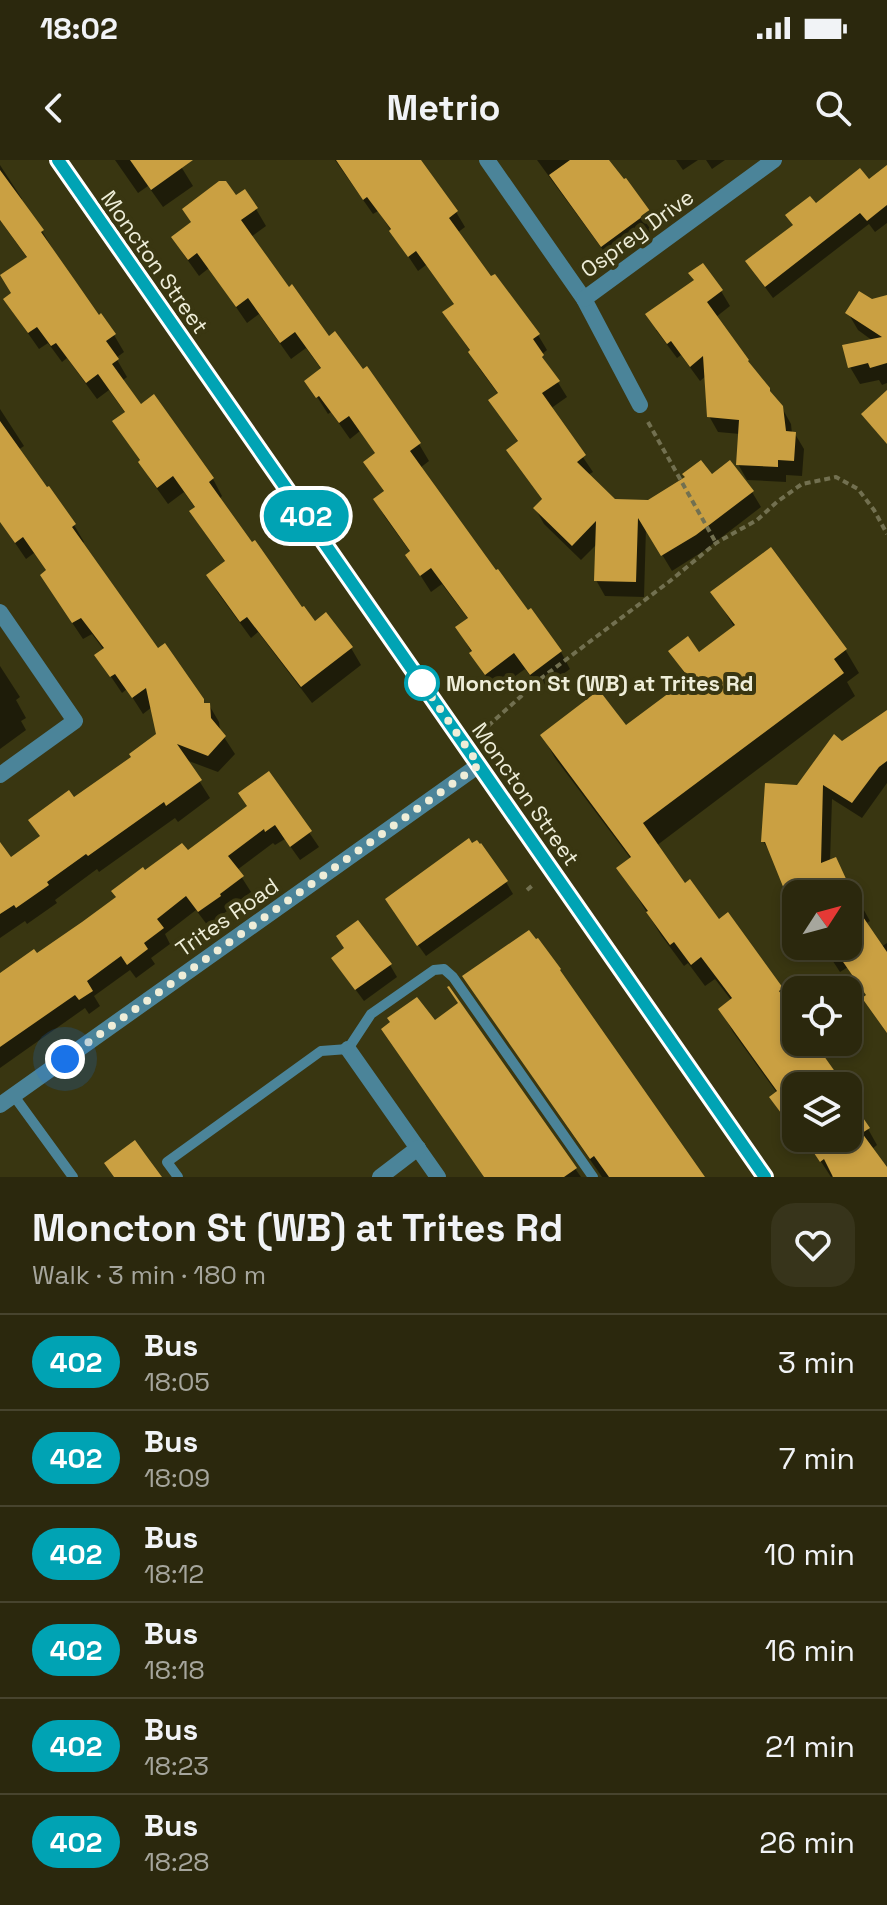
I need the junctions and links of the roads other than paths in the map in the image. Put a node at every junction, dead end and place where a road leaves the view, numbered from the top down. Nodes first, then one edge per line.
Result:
1 (58, 160) edge
2 (487, 160) edge
3 (774, 160) edge
4 (584, 299) junction
5 (640, 405) road end
6 (0, 612) edge
7 (479, 765) junction
8 (0, 775) edge
9 (348, 1049) junction
10 (7, 1100) edge
11 (418, 1148) junction
12 (73, 1177) edge
13 (178, 1177) edge
14 (380, 1177) edge
15 (438, 1177) edge
16 (593, 1177) edge
17 (765, 1177) edge

1 - 7 street, Moncton Street
2 - 4 street, Osprey Drive
3 - 4 street, Osprey Drive
4 - 5 street
6 - 8 street
7 - 10 street, Trites Road
7 - 17 street, Moncton Street
9 - 11 street
9 - 13 lane
9 - 16 lane
10 - 12 lane
11 - 14 street
11 - 15 street

